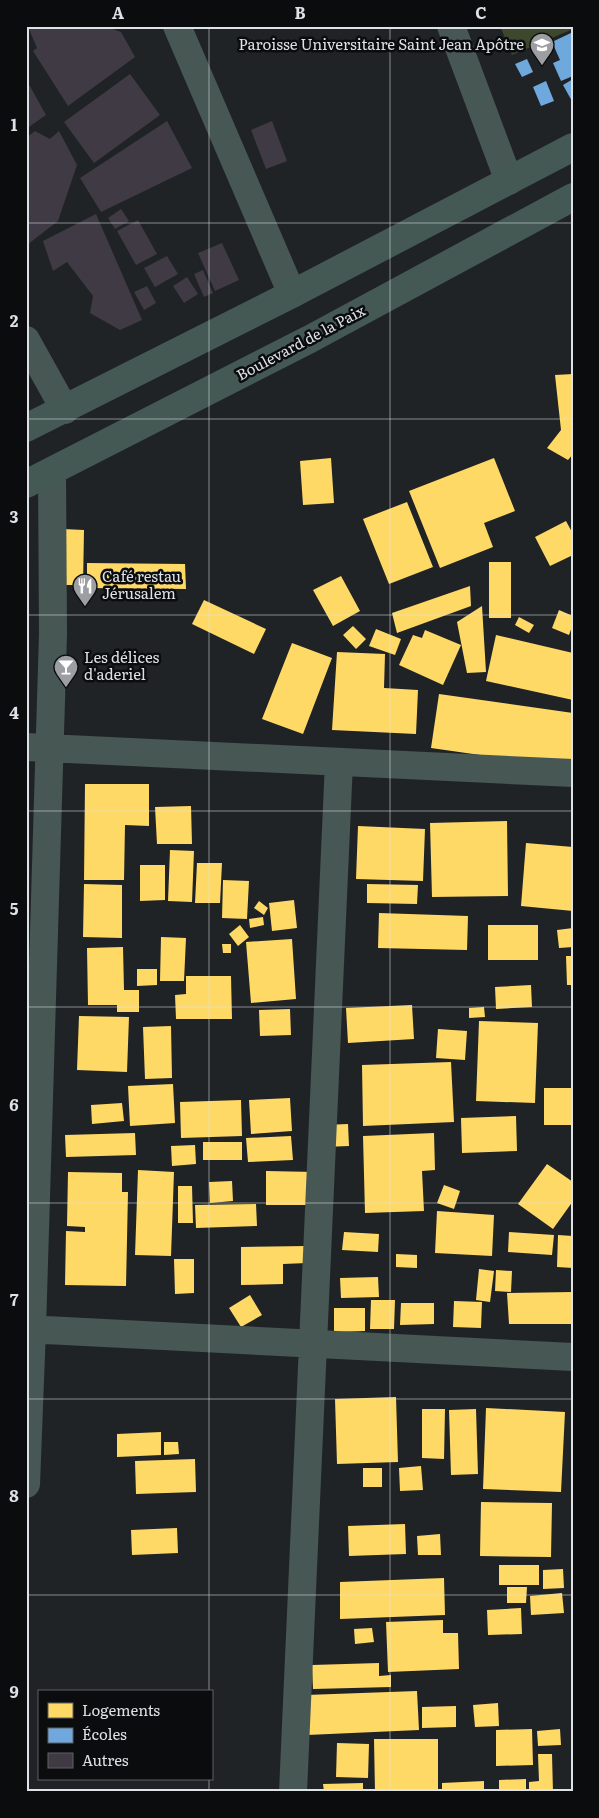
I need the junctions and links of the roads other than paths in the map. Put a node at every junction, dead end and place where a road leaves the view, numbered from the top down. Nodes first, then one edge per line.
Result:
1 (177, 26) edge
2 (451, 26) edge
3 (573, 147) edge
4 (509, 181) junction
5 (573, 197) edge
6 (292, 294) junction
7 (26, 340) edge
8 (65, 410) junction
9 (26, 428) edge
10 (52, 471) junction
11 (26, 484) edge
12 (38, 748) edge
13 (339, 762) junction
14 (573, 773) edge
15 (29, 1329) edge
16 (314, 1343) junction
17 (573, 1356) edge
18 (26, 1484) edge
19 (294, 1792) edge

1 - 6 street
2 - 4 street
3 - 4 main road
4 - 6 main road
5 - 10 main road, Boulevard de la Paix
6 - 8 main road
7 - 8 street
8 - 9 main road
10 - 11 main road, Boulevard de la Paix
10 - 12 street
12 - 13 street
12 - 15 street
13 - 14 street
13 - 16 street
15 - 16 street
15 - 18 street
16 - 17 street
16 - 19 street

